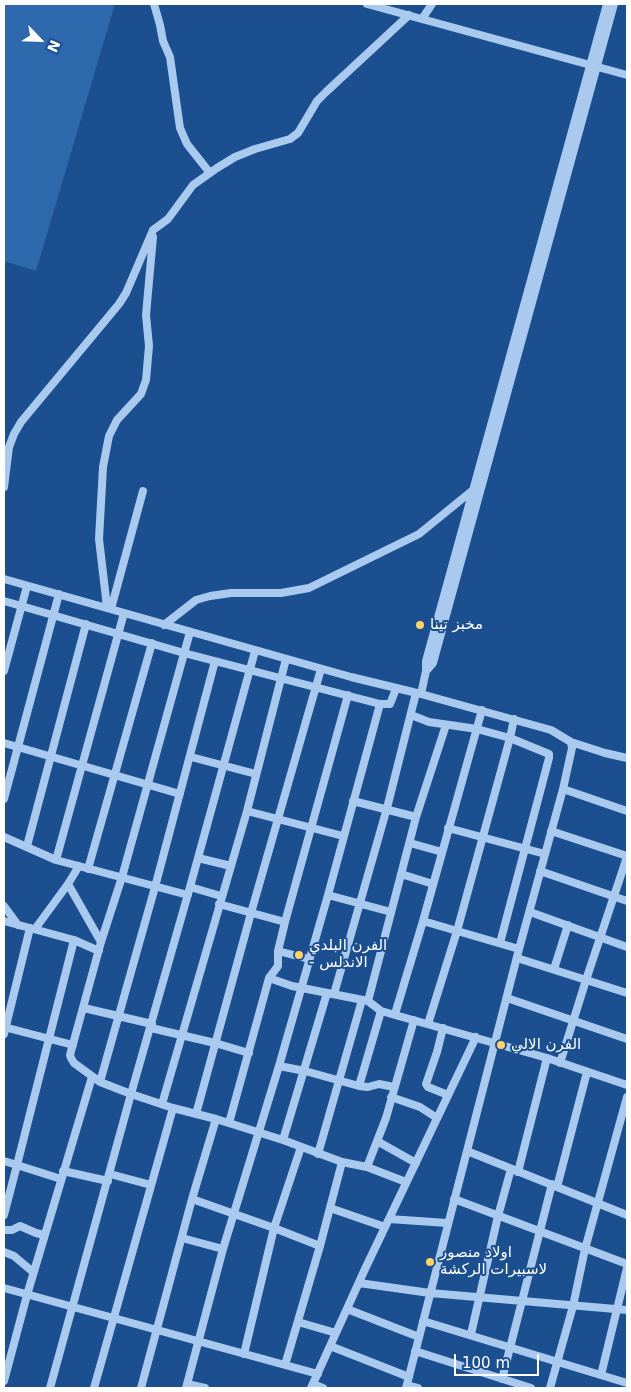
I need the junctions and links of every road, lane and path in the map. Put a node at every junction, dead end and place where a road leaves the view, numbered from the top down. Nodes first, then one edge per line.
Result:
1 (154, 4) edge
2 (367, 4) edge
3 (432, 4) edge
4 (606, 4) edge
5 (614, 4) edge
6 (409, 15) junction
7 (422, 19) junction
8 (593, 65) junction
9 (627, 75) edge
10 (210, 173) junction
11 (154, 230) junction
12 (4, 487) edge
13 (473, 490) junction
14 (143, 491) dead end
15 (4, 580) edge
16 (27, 586) junction
17 (59, 594) junction
18 (4, 601) edge
19 (21, 606) junction
20 (109, 608) junction
21 (124, 613) junction
22 (52, 615) junction
23 (86, 624) junction
24 (164, 625) junction
25 (190, 632) junction
26 (118, 633) junction
27 (152, 643) junction
28 (254, 650) junction
29 (184, 653) junction
30 (286, 659) junction
31 (216, 661) junction
32 (321, 669) junction
33 (4, 670) edge
34 (249, 670) junction
35 (426, 671) junction
36 (281, 678) junction
37 (315, 686) junction
38 (396, 689) junction
39 (419, 693) junction
40 (348, 695) junction
41 (380, 704) junction
42 (482, 710) junction
43 (412, 715) junction
44 (514, 719) junction
45 (446, 725) junction
46 (477, 729) junction
47 (510, 738) junction
48 (571, 742) junction
49 (4, 743) edge
50 (19, 747) junction
51 (50, 756) junction
52 (191, 757) junction
53 (627, 758) edge
54 (83, 765) junction
55 (224, 765) junction
56 (256, 774) junction
57 (115, 776) junction
58 (148, 784) junction
59 (563, 789) junction
60 (180, 794) junction
61 (4, 799) edge
62 (353, 801) junction
63 (387, 808) junction
64 (627, 810) edge
65 (247, 811) junction
66 (416, 817) junction
67 (278, 819) junction
68 (310, 828) junction
69 (448, 828) junction
70 (551, 830) junction
71 (343, 836) junction
72 (4, 837) edge
73 (482, 837) junction
74 (410, 843) junction
75 (27, 846) junction
76 (524, 848) junction
77 (442, 852) junction
78 (545, 854) junction
79 (627, 857) edge
80 (198, 858) junction
81 (56, 860) junction
82 (79, 866) junction
83 (231, 866) junction
84 (88, 869) junction
85 (540, 871) junction
86 (401, 874) junction
87 (122, 877) junction
88 (68, 884) junction
89 (433, 884) junction
90 (155, 887) junction
91 (189, 891) junction
92 (328, 895) junction
93 (615, 897) junction
94 (220, 900) junction
95 (627, 901) edge
96 (360, 903) junction
97 (4, 906) edge
98 (391, 912) junction
99 (530, 912) junction
100 (251, 913) junction
101 (4, 920) edge
102 (423, 921) junction
103 (285, 922) junction
104 (18, 924) junction
105 (568, 926) junction
106 (33, 929) junction
107 (457, 931) junction
108 (601, 938) junction
109 (74, 940) junction
110 (100, 942) junction
111 (500, 943) junction
112 (627, 947) edge
113 (519, 949) junction
114 (99, 951) junction
115 (278, 951) junction
116 (517, 958) junction
117 (309, 959) junction
118 (554, 970) junction
119 (269, 978) junction
120 (586, 980) junction
121 (301, 988) junction
122 (331, 993) junction
123 (627, 993) edge
124 (507, 998) junction
125 (365, 1001) junction
126 (84, 1008) junction
127 (381, 1011) junction
128 (395, 1014) junction
129 (118, 1017) junction
130 (414, 1020) junction
131 (573, 1020) junction
132 (428, 1024) junction
133 (151, 1026) junction
134 (443, 1028) junction
135 (4, 1030) edge
136 (182, 1036) junction
137 (476, 1037) junction
138 (49, 1038) junction
139 (627, 1039) edge
140 (215, 1043) junction
141 (495, 1044) junction
142 (74, 1045) junction
143 (249, 1052) junction
144 (547, 1058) junction
145 (560, 1063) junction
146 (279, 1066) junction
147 (305, 1070) junction
148 (587, 1072) junction
149 (92, 1078) junction
150 (100, 1082) junction
151 (340, 1082) junction
152 (627, 1085) edge
153 (359, 1086) junction
154 (394, 1087) junction
155 (131, 1094) junction
156 (448, 1095) junction
157 (391, 1097) junction
158 (627, 1097) edge
159 (162, 1104) junction
160 (173, 1108) junction
161 (196, 1114) junction
162 (437, 1118) junction
163 (216, 1119) junction
164 (229, 1123) junction
165 (618, 1129) junction
166 (627, 1132) edge
167 (260, 1133) junction
168 (283, 1140) junction
169 (377, 1141) junction
170 (301, 1147) junction
171 (467, 1151) junction
172 (318, 1154) junction
173 (4, 1161) edge
174 (342, 1162) junction
175 (416, 1163) junction
176 (17, 1165) junction
177 (367, 1168) junction
178 (515, 1171) junction
179 (62, 1175) junction
180 (109, 1177) junction
181 (406, 1182) junction
182 (151, 1185) junction
183 (555, 1186) junction
184 (192, 1199) junction
185 (454, 1200) junction
186 (598, 1203) junction
187 (330, 1208) junction
188 (234, 1213) junction
189 (4, 1214) edge
190 (627, 1215) edge
191 (498, 1216) junction
192 (389, 1219) junction
193 (448, 1223) junction
194 (274, 1228) junction
195 (385, 1228) junction
196 (4, 1230) edge
197 (539, 1232) junction
198 (44, 1235) junction
199 (182, 1238) junction
200 (320, 1246) junction
201 (223, 1249) junction
202 (585, 1249) junction
203 (4, 1252) edge
204 (627, 1266) edge
205 (33, 1272) junction
206 (359, 1283) junction
207 (4, 1288) edge
208 (430, 1293) junction
209 (26, 1295) junction
210 (478, 1298) junction
211 (521, 1301) junction
212 (573, 1306) junction
213 (72, 1307) junction
214 (347, 1309) junction
215 (618, 1309) junction
216 (627, 1310) edge
217 (113, 1318) junction
218 (423, 1321) junction
219 (298, 1322) junction
220 (158, 1331) junction
221 (336, 1333) junction
222 (471, 1334) junction
223 (418, 1336) junction
224 (199, 1342) junction
225 (330, 1346) junction
226 (509, 1346) junction
227 (415, 1351) junction
228 (244, 1354) junction
229 (557, 1362) junction
230 (285, 1366) junction
231 (318, 1374) junction
232 (601, 1375) junction
233 (502, 1379) junction
234 (4, 1381) edge
235 (407, 1383) edge
236 (627, 1383) edge
237 (186, 1386) edge
238 (312, 1386) edge
239 (50, 1388) edge
240 (94, 1388) edge
241 (142, 1388) edge
242 (204, 1388) edge
243 (323, 1388) edge
244 (418, 1388) edge
245 (531, 1388) edge
246 (550, 1388) edge

1 - 10 street
2 - 6 street
3 - 7 street
4 - 8 street
5 - 8 street
6 - 7 street
6 - 10 street
7 - 8 street
8 - 9 street
8 - 13 street
8 - 35 street
10 - 11 street
11 - 12 street
11 - 20 street
13 - 24 street
13 - 35 street
14 - 20 street
15 - 16 street
16 - 17 street
16 - 19 street
17 - 20 street
17 - 22 street
18 - 19 street
19 - 22 street
19 - 33 street
20 - 21 street
21 - 24 street
21 - 26 street
22 - 23 street
22 - 50 street
23 - 26 street
23 - 51 street
24 - 25 street
25 - 28 street
25 - 29 street
26 - 27 street
26 - 54 street
27 - 29 street
27 - 57 street
28 - 30 street
28 - 34 street
29 - 31 street
29 - 58 street
30 - 32 street
30 - 36 street
31 - 34 street
31 - 52 street
32 - 37 street
32 - 38 street
34 - 36 street
34 - 55 street
35 - 39 street
36 - 37 street
36 - 56 street
37 - 40 street
37 - 67 street
38 - 39 street
38 - 41 street
39 - 42 street
39 - 43 street
40 - 41 street
40 - 68 street
41 - 62 street
42 - 44 street
42 - 46 street
43 - 45 street
43 - 63 street
44 - 47 street
44 - 48 street
45 - 46 street
45 - 66 street
46 - 47 street
46 - 69 street
47 - 73 street
47 - 76 street
48 - 53 street
48 - 59 street
49 - 50 street
50 - 51 street
50 - 61 street
51 - 54 street
51 - 75 street
52 - 55 street
52 - 60 street
54 - 57 street
54 - 81 street
55 - 56 street
55 - 80 street
56 - 65 street
57 - 58 street
57 - 84 street
58 - 60 street
58 - 87 street
59 - 64 street
59 - 70 street
60 - 90 street
62 - 63 street
62 - 71 street
63 - 66 street
63 - 96 street
65 - 67 street
65 - 83 street
66 - 74 street
67 - 68 street
67 - 100 street
68 - 71 street
68 - 103 street
69 - 73 street
69 - 77 street
70 - 78 street
70 - 79 street
71 - 92 street
72 - 75 street
73 - 76 street
73 - 107 street
74 - 77 street
74 - 86 street
75 - 81 street
76 - 78 street
76 - 111 street
77 - 89 street
78 - 85 street
79 - 93 street
80 - 83 street
80 - 91 street
81 - 82 street
82 - 84 street
82 - 88 street
83 - 94 street
84 - 87 street
85 - 93 street
85 - 99 street
86 - 89 street
86 - 98 street
87 - 90 street
87 - 110 street
88 - 106 street
88 - 110 street
89 - 102 street
90 - 91 street
90 - 129 street
91 - 94 street
91 - 133 street
92 - 96 street
92 - 117 street
93 - 95 street
93 - 108 street
94 - 100 street
94 - 136 street
96 - 98 street
96 - 122 street
97 - 104 street
98 - 125 street
99 - 105 street
99 - 113 street
100 - 103 street
100 - 140 street
101 - 104 street
102 - 107 street
102 - 128 street
103 - 115 street
104 - 106 street
105 - 108 street
105 - 118 street
106 - 109 street
106 - 135 street
107 - 111 street
107 - 132 street
108 - 112 street
108 - 120 street
109 - 114 street
109 - 138 street
110 - 114 street
111 - 113 street
113 - 116 street
114 - 126 street
115 - 117 street
115 - 119 street
116 - 118 street
116 - 124 street
117 - 121 street
118 - 120 street
119 - 121 street
119 - 143 street
120 - 123 street
120 - 131 street
121 - 122 street
121 - 146 street
122 - 125 street
122 - 147 street
124 - 131 street
124 - 141 street
125 - 127 street
125 - 151 street
126 - 129 street
126 - 142 street
127 - 128 street
127 - 153 street
128 - 130 street
129 - 133 street
129 - 150 street
130 - 132 street
130 - 154 street
131 - 139 street
131 - 145 street
132 - 134 street
133 - 136 street
133 - 155 street
134 - 137 street
134 - 156 street
135 - 138 street
136 - 140 street
136 - 159 street
137 - 141 street
137 - 156 street
138 - 142 street
138 - 176 street
140 - 143 street
140 - 161 street
141 - 144 street
141 - 171 street
142 - 149 street
143 - 164 street
144 - 145 street
144 - 178 street
145 - 148 street
146 - 147 street
146 - 167 street
147 - 151 street
147 - 168 street
148 - 152 street
148 - 183 street
149 - 150 street
149 - 179 street
150 - 155 street
151 - 153 street
151 - 172 street
153 - 154 street
154 - 157 street
155 - 159 street
155 - 180 street
156 - 162 street
157 - 162 street
157 - 169 street
158 - 165 street
159 - 160 street
160 - 161 street
160 - 182 street
161 - 163 street
162 - 175 street
163 - 164 street
163 - 184 street
164 - 167 street
165 - 166 street
165 - 186 street
167 - 168 street
167 - 188 street
168 - 170 street
169 - 175 street
169 - 177 street
170 - 172 street
170 - 194 street
171 - 178 street
171 - 185 street
172 - 174 street
173 - 176 street
174 - 177 street
174 - 187 street
175 - 181 street
176 - 179 street
176 - 189 street
177 - 181 street
178 - 183 street
178 - 191 street
179 - 180 street
179 - 198 street
180 - 182 street
180 - 213 street
181 - 192 street
182 - 217 street
183 - 186 street
183 - 197 street
184 - 188 street
184 - 199 street
185 - 191 street
185 - 193 street
186 - 190 street
186 - 202 street
187 - 195 street
187 - 200 street
188 - 194 street
188 - 201 street
191 - 197 street
191 - 210 street
192 - 193 street
192 - 195 street
193 - 208 street
194 - 200 street
194 - 228 street
195 - 206 street
196 - 198 street
197 - 202 street
197 - 211 street
198 - 205 street
199 - 201 street
199 - 220 street
200 - 219 street
201 - 224 street
202 - 204 street
202 - 212 street
203 - 205 street
204 - 215 street
205 - 209 street
206 - 208 street
206 - 214 street
207 - 209 street
208 - 210 street
208 - 218 street
209 - 213 street
209 - 234 street
210 - 211 street
210 - 222 street
211 - 212 street
211 - 226 street
212 - 215 street
212 - 229 street
213 - 217 street
213 - 239 street
214 - 221 street
214 - 223 street
215 - 216 street
215 - 232 street
217 - 220 street
217 - 240 street
218 - 222 street
218 - 223 street
219 - 221 street
219 - 230 street
220 - 224 street
220 - 241 street
221 - 225 street
222 - 226 street
223 - 227 street
224 - 228 street
224 - 237 street
225 - 231 street
225 - 235 street
226 - 229 street
226 - 233 street
227 - 233 street
227 - 235 street
228 - 230 street
229 - 232 street
229 - 246 street
230 - 231 street
231 - 238 street
232 - 236 street
233 - 245 street
235 - 244 street
237 - 242 street
238 - 243 street

